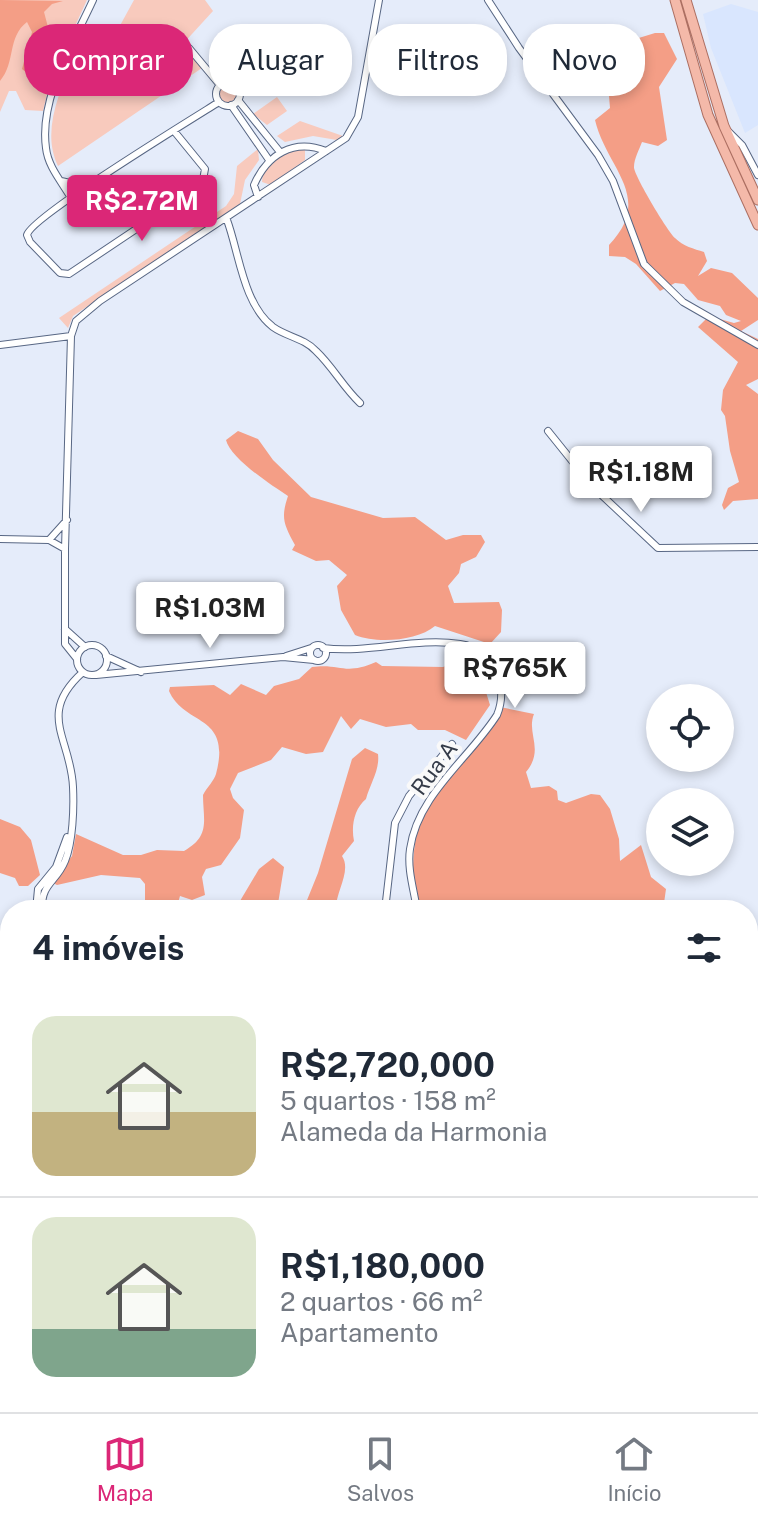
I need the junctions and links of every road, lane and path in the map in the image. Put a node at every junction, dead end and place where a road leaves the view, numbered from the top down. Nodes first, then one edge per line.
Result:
1 (93, 0) edge
2 (379, 0) edge
3 (488, 0) edge
4 (675, 0) edge
5 (686, 0) edge
6 (684, 14) junction
7 (193, 53) edge
8 (209, 72) edge
9 (216, 96) edge
10 (239, 96) edge
11 (238, 100) junction
12 (219, 102) junction
13 (231, 105) junction
14 (257, 123) junction
15 (724, 126) junction
16 (248, 130) junction
17 (174, 131) junction
18 (270, 141) junction
19 (260, 147) junction
20 (326, 151) junction
21 (280, 152) junction
22 (269, 160) junction
23 (758, 175) edge
24 (61, 181) junction
25 (89, 187) junction
26 (258, 197) junction
27 (71, 198) junction
28 (758, 200) edge
29 (227, 220) junction
30 (758, 225) edge
31 (71, 336) junction
32 (0, 345) edge
33 (758, 345) edge
34 (360, 403) dead end
35 (548, 431) dead end
36 (67, 520) junction
37 (0, 539) edge
38 (49, 540) junction
39 (758, 547) edge
40 (65, 549) junction
41 (65, 629) junction
42 (85, 647) junction
43 (311, 648) junction
44 (323, 648) junction
45 (346, 651) junction
46 (106, 656) junction
47 (283, 657) junction
48 (77, 659) junction
49 (318, 660) junction
50 (83, 672) junction
51 (141, 672) junction
52 (96, 675) junction
53 (452, 744) dead end
54 (39, 900) edge
55 (386, 900) edge
56 (415, 900) edge

1 - 24 street
2 - 20 street
3 - 33 street
4 - 6 main road
5 - 6 main road
6 - 15 main road
6 - 30 main road
7 - 8 street
9 - 12 street
10 - 11 street
11 - 13 street
11 - 14 street
12 - 13 street
12 - 17 street
13 - 16 street
14 - 16 street
14 - 18 street
15 - 23 street
15 - 28 main road
16 - 19 street
17 - 25 street
17 - 27 street
18 - 19 street
18 - 21 street
19 - 22 street
20 - 21 street
20 - 26 street
21 - 22 street
22 - 26 street
24 - 25 street
24 - 27 street
25 - 27 street
26 - 29 street
29 - 31 street
29 - 34 street
31 - 32 street
31 - 36 street
35 - 39 street
36 - 38 street
36 - 40 street
37 - 38 street
38 - 40 street
40 - 41 street
41 - 42 street
41 - 48 street
42 - 46 street
42 - 48 street
43 - 44 street, Rua A
43 - 47 street, Rua A
43 - 49 street
44 - 45 street, Rua A
44 - 49 street
45 - 49 street, Rua A
45 - 56 street, Rua A
46 - 51 street
46 - 52 street
47 - 49 street, Rua A
47 - 51 street, Rua A
48 - 50 street
50 - 52 street
50 - 54 street
51 - 52 street, Rua A
53 - 55 street

